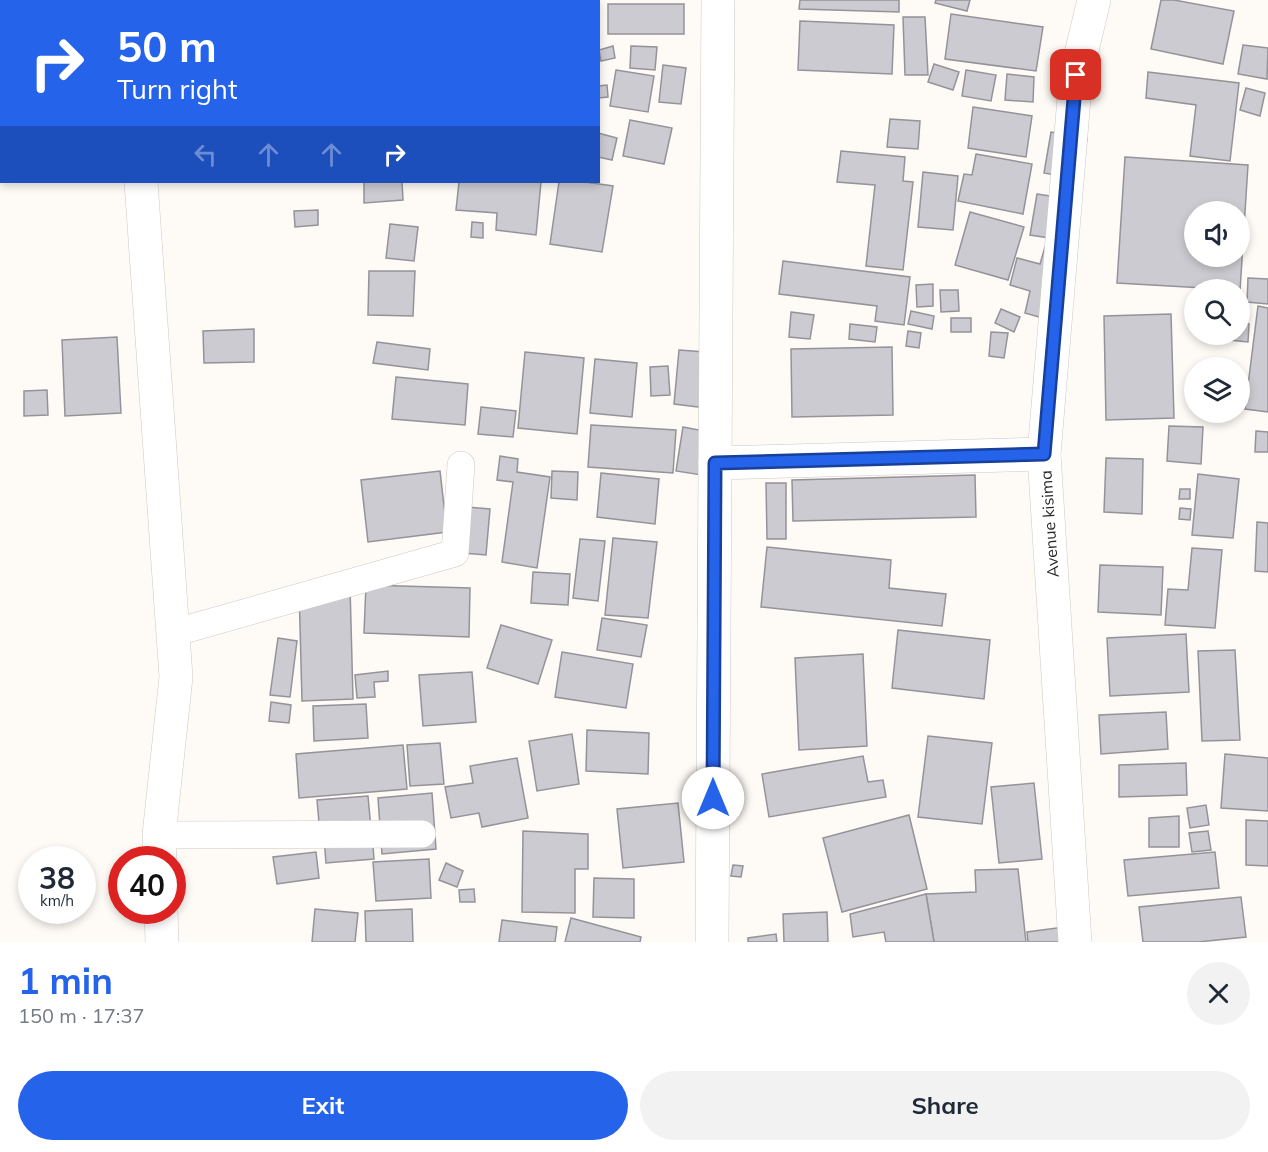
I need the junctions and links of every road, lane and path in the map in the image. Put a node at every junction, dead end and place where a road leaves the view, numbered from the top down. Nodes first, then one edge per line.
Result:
1 (718, 0) edge
2 (1094, 0) edge
3 (141, 183) edge
4 (1044, 454) junction
5 (715, 463) junction
6 (461, 465) dead end
7 (173, 633) junction
8 (423, 834) dead end
9 (160, 846) edge
10 (180, 846) edge
11 (161, 924) edge
12 (162, 942) edge
13 (712, 942) edge
14 (1075, 942) edge

1 - 5 street
2 - 4 street, Avenue kisima
3 - 7 street
4 - 5 street
4 - 14 street, Avenue kisima
5 - 13 street
6 - 7 lane
7 - 9 street
8 - 10 lane
11 - 12 street

